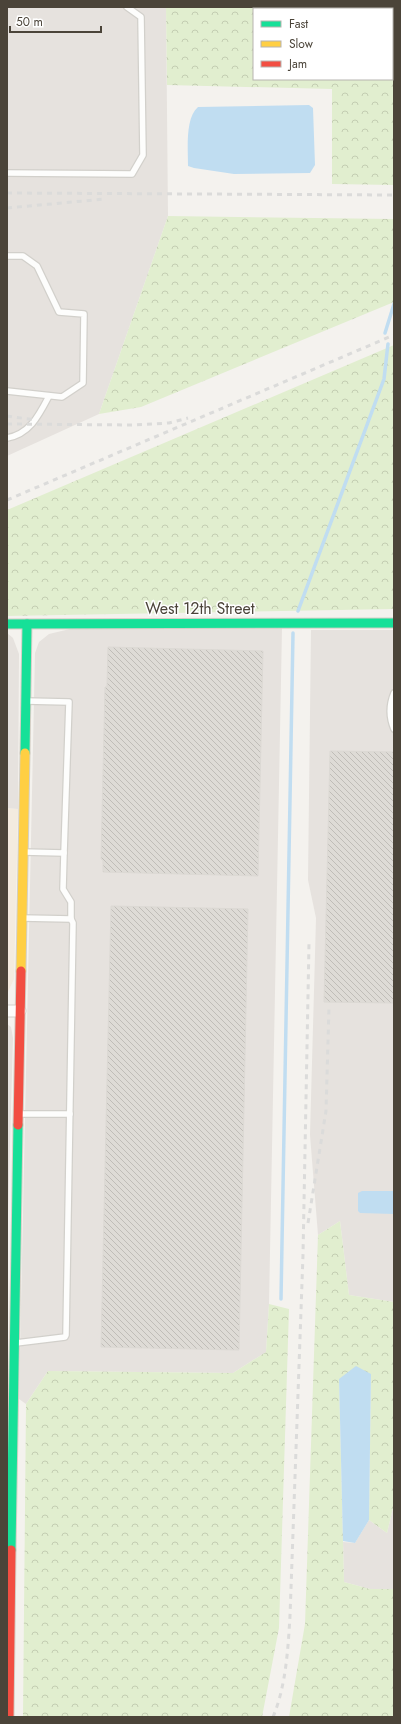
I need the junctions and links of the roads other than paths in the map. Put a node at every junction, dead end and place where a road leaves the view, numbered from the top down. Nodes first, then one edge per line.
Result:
1 (127, 7) edge
2 (7, 172) edge
3 (7, 256) edge
4 (7, 391) edge
5 (49, 396) junction
6 (7, 438) edge
7 (394, 623) edge
8 (7, 624) edge
9 (27, 624) junction
10 (394, 693) edge
11 (26, 701) junction
12 (394, 729) edge
13 (23, 852) junction
14 (64, 853) junction
15 (22, 918) junction
16 (71, 919) junction
17 (7, 1011) edge
18 (20, 1011) junction
19 (18, 1114) junction
20 (70, 1114) junction
21 (14, 1343) junction
22 (9, 1611) edge
23 (10, 1717) edge

1 - 2 lane
3 - 5 lane
4 - 5 lane
5 - 6 lane
7 - 9 street, West 12th Street
8 - 9 street, West 12th Street
9 - 11 street
10 - 12 lane
11 - 13 street
11 - 14 lane
13 - 14 lane
13 - 15 street
14 - 16 lane
15 - 16 lane
15 - 18 street
16 - 20 lane
17 - 18 street
18 - 19 street
19 - 20 lane
19 - 21 street
20 - 21 lane
21 - 22 street
22 - 23 street

